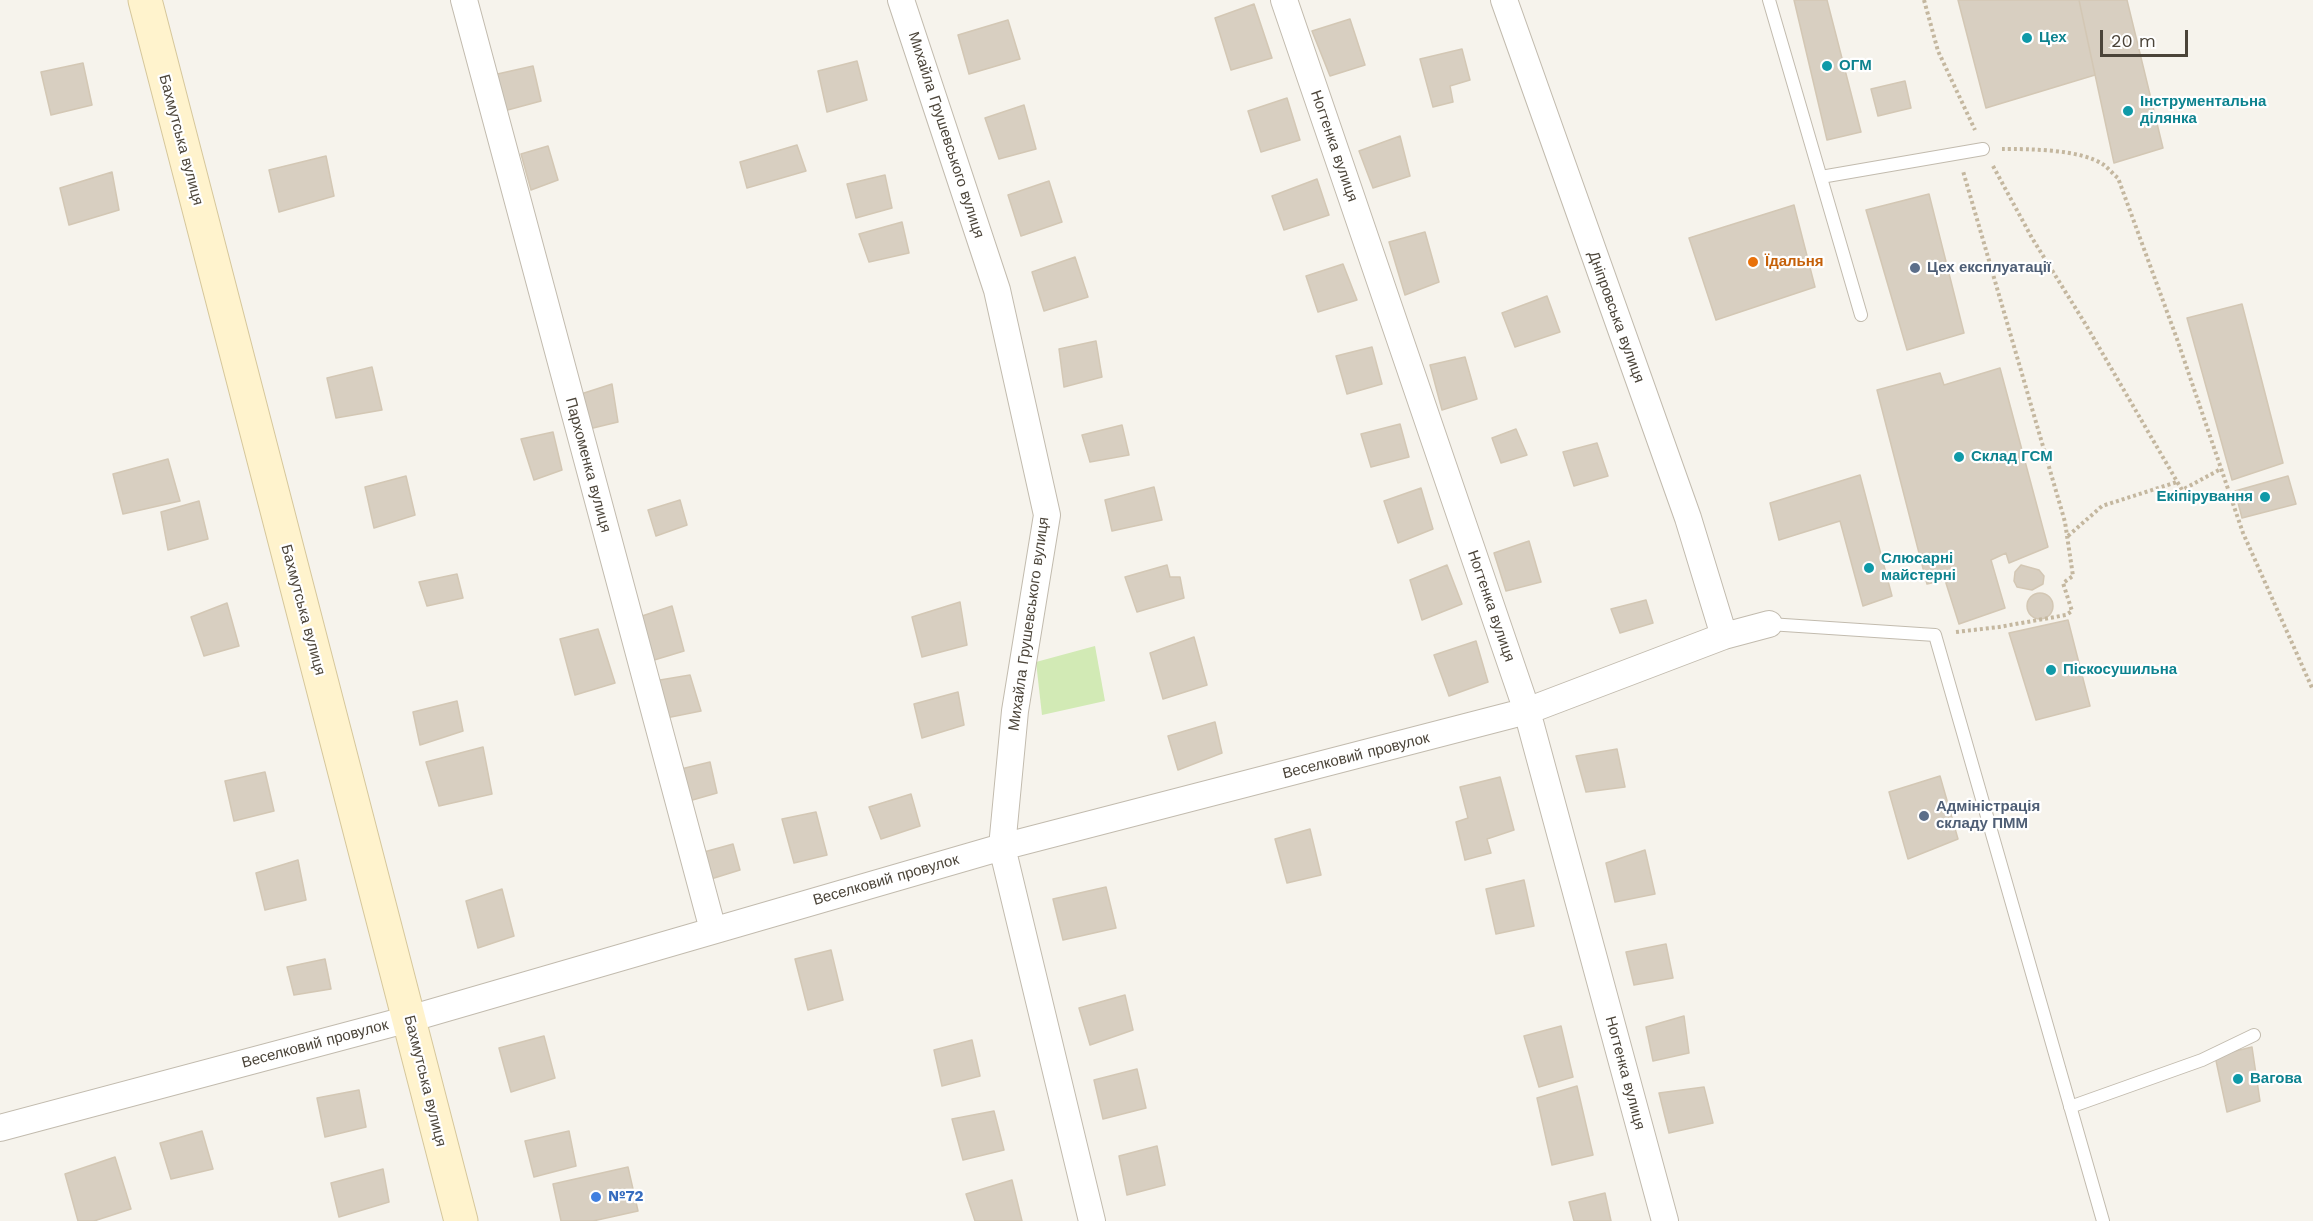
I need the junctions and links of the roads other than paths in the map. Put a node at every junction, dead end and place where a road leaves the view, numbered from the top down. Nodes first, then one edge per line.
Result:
1 (145, 0) edge
2 (464, 0) edge
3 (901, 0) edge
4 (1284, 0) edge
5 (1504, 0) edge
6 (1769, 0) edge
7 (1983, 149) road end
8 (1821, 177) junction
9 (1861, 315) dead end
10 (1769, 624) joint
11 (1724, 636) junction
12 (1527, 711) junction
13 (1002, 847) junction
14 (713, 930) junction
15 (409, 1019) junction
16 (2254, 1035) dead end
17 (2070, 1107) junction
18 (0, 1128) edge
19 (460, 1221) edge
20 (1092, 1221) edge
21 (1665, 1221) edge
22 (2103, 1221) edge

1 - 15 street, Бахмутська вулиця
2 - 14 street, Пархоменка вулиця
3 - 13 street, Михайла Грушевського вулиця
4 - 12 street, Ногтенка вулиця
5 - 11 street, Дніпровська вулиця
6 - 8 lane
7 - 8 lane
8 - 9 lane
10 - 11 street, Веселковий провулок
10 - 17 lane
11 - 12 street, Веселковий провулок
12 - 13 street, Веселковий провулок
12 - 21 street, Ногтенка вулиця
13 - 14 street, Веселковий провулок
13 - 20 street, Михайла Грушевського вулиця
14 - 15 street, Веселковий провулок
15 - 18 street, Веселковий провулок
15 - 19 street, Бахмутська вулиця
16 - 17 lane
17 - 22 lane

